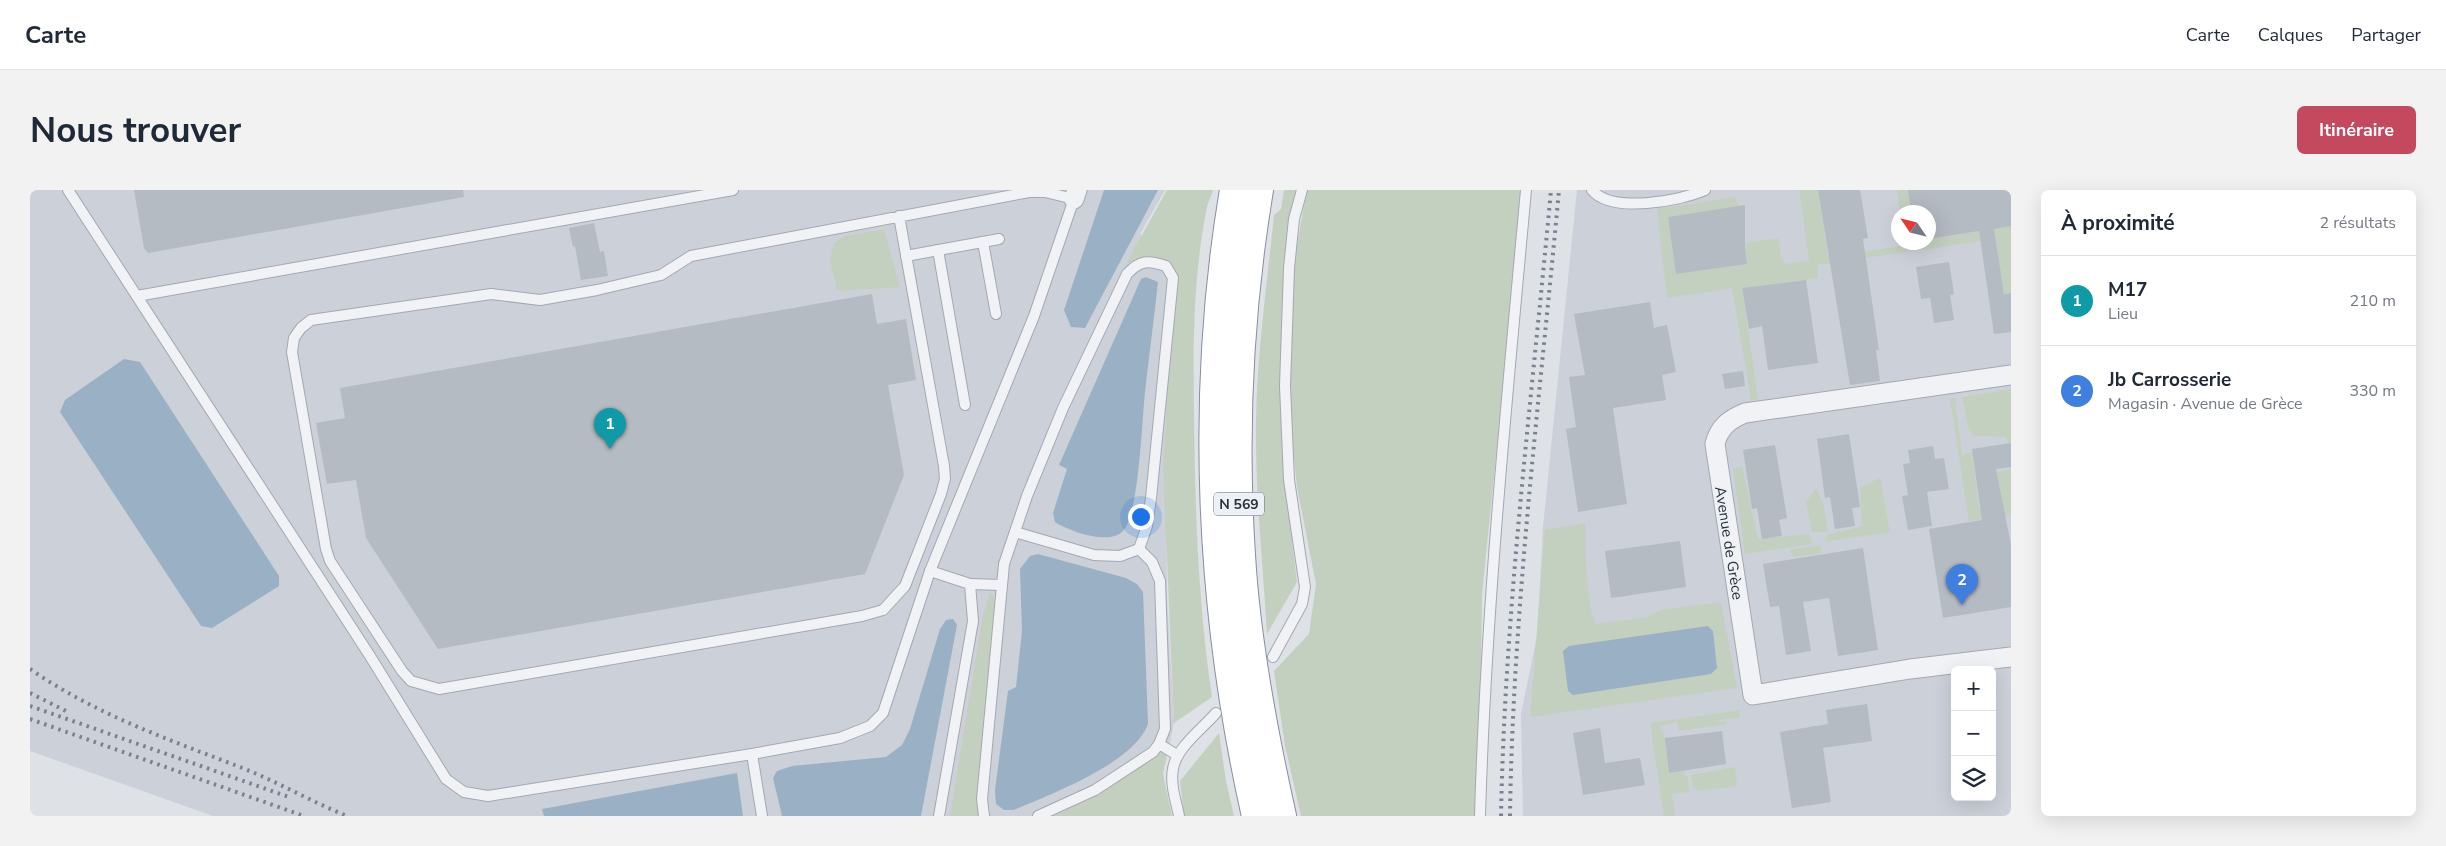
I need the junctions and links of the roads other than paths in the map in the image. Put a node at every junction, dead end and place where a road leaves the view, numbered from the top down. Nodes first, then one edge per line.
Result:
1 (68, 190) edge
2 (733, 190) edge
3 (1234, 190) edge
4 (1259, 190) edge
5 (1302, 190) edge
6 (1526, 190) edge
7 (1592, 190) edge
8 (1705, 190) edge
9 (1076, 195) edge
10 (899, 216) junction
11 (999, 238) dead end
12 (983, 242) junction
13 (938, 250) junction
14 (906, 256) junction
15 (137, 296) junction
16 (996, 314) dead end
17 (2011, 375) edge
18 (965, 406) dead end
19 (1015, 532) junction
20 (1139, 549) junction
21 (930, 571) junction
22 (970, 584) junction
23 (1002, 585) junction
24 (1272, 657) dead end
25 (2011, 657) edge
26 (1216, 713) dead end
27 (1159, 744) junction
28 (752, 754) junction
29 (1177, 755) junction
30 (762, 816) edge
31 (939, 816) edge
32 (984, 816) edge
33 (1038, 816) edge
34 (1178, 816) edge
35 (1256, 816) edge
36 (1282, 816) edge
37 (1480, 816) edge

1 - 15 lane
2 - 15 lane
3 - 35 highway, N 569
4 - 36 highway, N 569
5 - 24 lane
6 - 37 lane
7 - 8 lane
9 - 10 lane
9 - 21 lane
10 - 14 lane
10 - 14 lane
11 - 12 lane
12 - 13 lane
12 - 16 lane
13 - 14 lane
13 - 18 lane
15 - 28 lane
17 - 25 street, Avenue de Grèce
19 - 20 lane
19 - 20 lane
19 - 23 lane
20 - 27 lane
21 - 22 lane
21 - 28 lane
22 - 23 lane
22 - 31 lane
23 - 32 lane
26 - 29 lane
27 - 29 lane
27 - 33 lane
28 - 30 lane
29 - 34 lane

